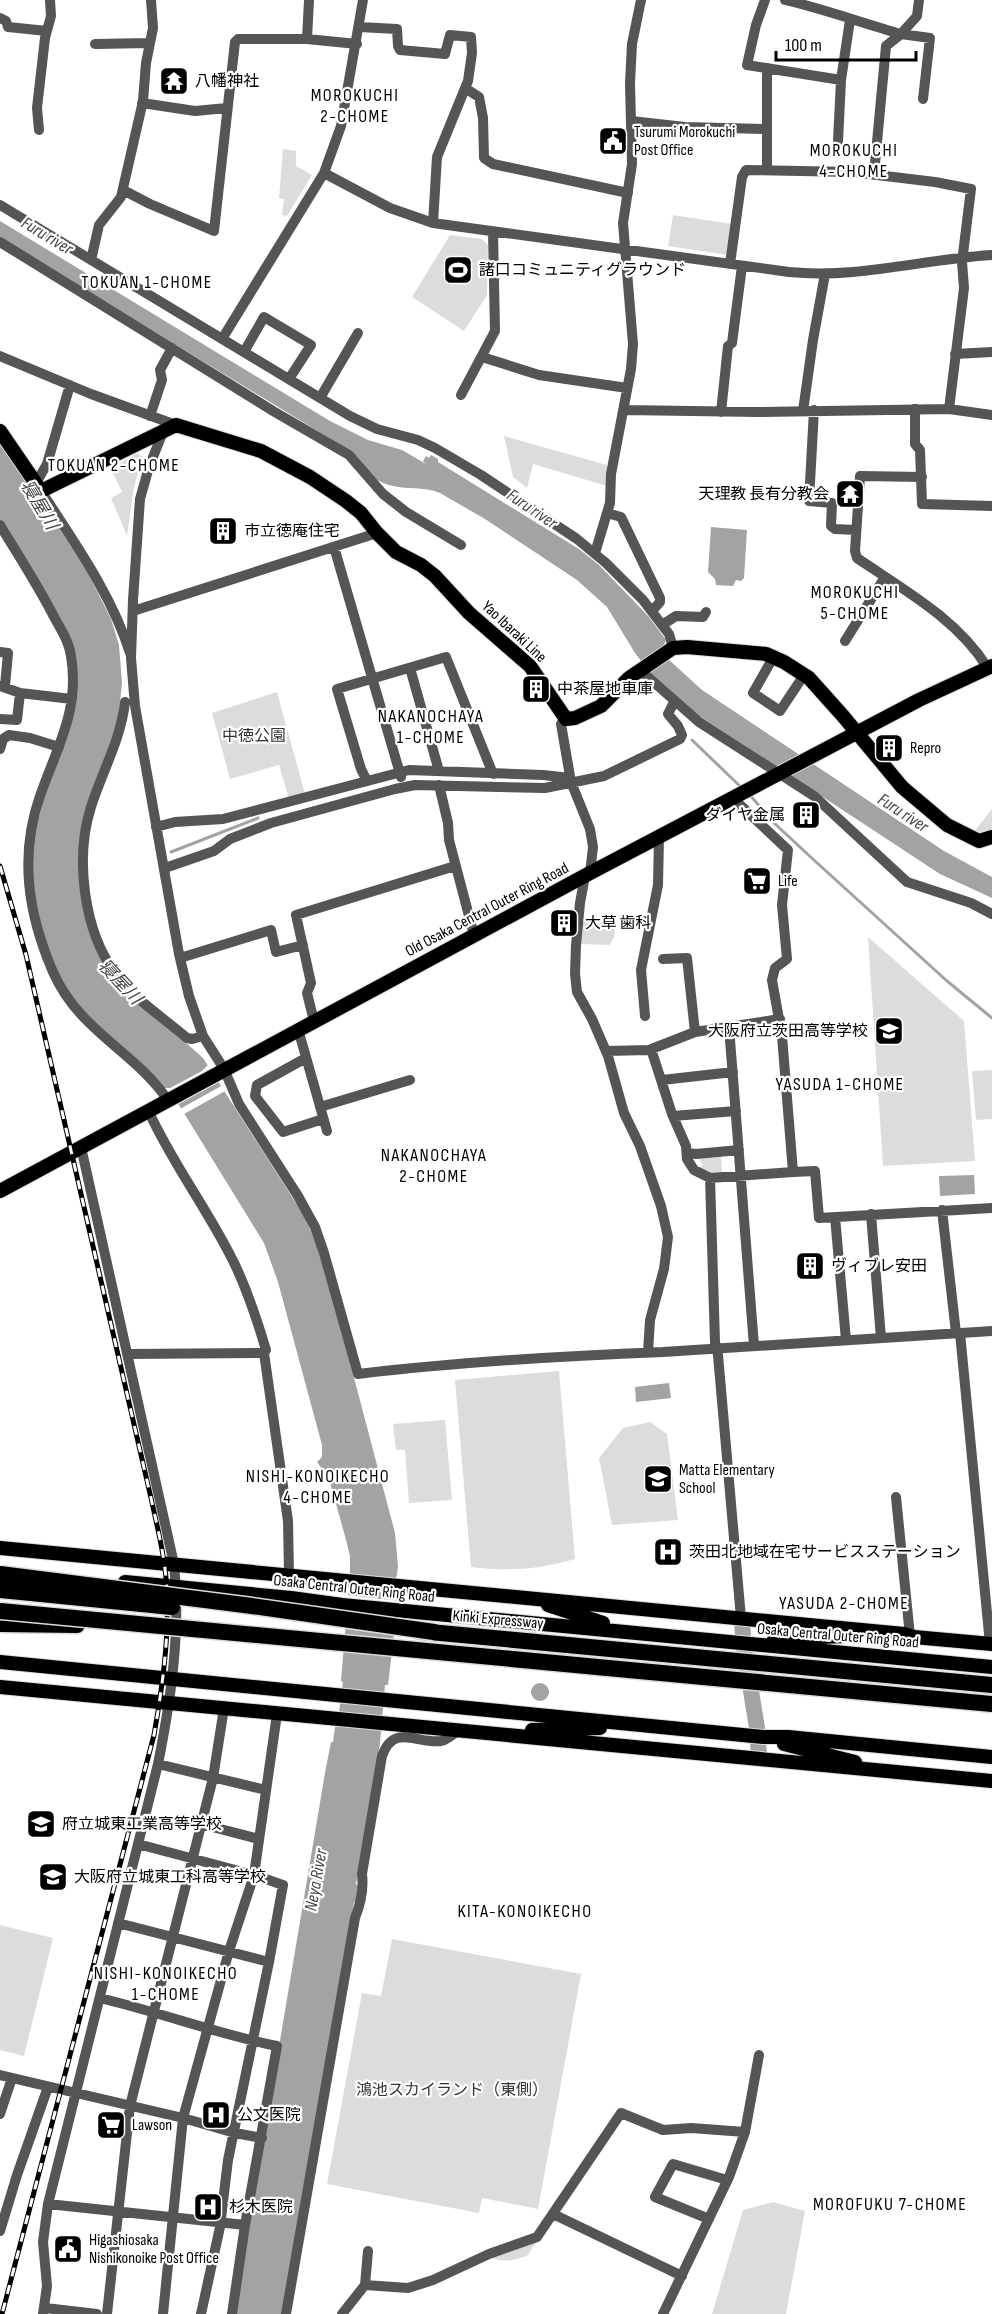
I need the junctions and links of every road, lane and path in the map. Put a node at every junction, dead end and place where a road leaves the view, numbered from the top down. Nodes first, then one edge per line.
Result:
1 (50, 0) edge
2 (151, 0) edge
3 (309, 0) edge
4 (363, 0) edge
5 (640, 0) edge
6 (765, 0) edge
7 (785, 0) edge
8 (919, 0) edge
9 (0, 18) edge
10 (850, 20) junction
11 (359, 27) junction
12 (47, 31) junction
13 (902, 34) junction
14 (307, 39) junction
15 (149, 43) junction
16 (95, 44) dead end
17 (357, 44) junction
18 (766, 68) junction
19 (840, 80) junction
20 (465, 88) junction
21 (923, 99) dead end
22 (142, 104) junction
23 (227, 108) junction
24 (631, 121) junction
25 (766, 129) junction
26 (39, 130) dead end
27 (838, 141) dead end
28 (767, 170) junction
29 (324, 173) junction
30 (873, 174) junction
31 (123, 190) junction
32 (628, 193) junction
33 (0, 205) edge
34 (433, 223) junction
35 (493, 232) junction
36 (0, 242) edge
37 (624, 250) junction
38 (992, 255) edge
39 (963, 256) junction
40 (91, 260) junction
41 (730, 264) junction
42 (742, 266) junction
43 (825, 274) junction
44 (358, 333) dead end
45 (222, 339) junction
46 (172, 348) junction
47 (244, 352) junction
48 (992, 352) edge
49 (955, 354) junction
50 (0, 356) edge
51 (482, 357) junction
52 (290, 379) junction
53 (70, 385) junction
54 (627, 388) junction
55 (461, 395) dead end
56 (320, 398) junction
57 (915, 409) junction
58 (948, 409) junction
59 (624, 410) junction
60 (808, 411) junction
61 (721, 412) junction
62 (992, 415) edge
63 (150, 416) junction
64 (176, 425) junction
65 (0, 431) edge
66 (163, 432) junction
67 (922, 477) junction
68 (39, 487) junction
69 (992, 506) edge
70 (607, 513) junction
71 (0, 525) edge
72 (856, 530) junction
73 (376, 533) junction
74 (461, 545) dead end
75 (334, 547) junction
76 (595, 553) junction
77 (885, 577) junction
78 (133, 611) junction
79 (652, 611) junction
80 (706, 612) dead end
81 (662, 625) junction
82 (845, 641) dead end
83 (670, 651) junction
84 (0, 652) edge
85 (774, 656) junction
86 (131, 658) junction
87 (990, 666) edge
88 (410, 668) junction
89 (643, 670) junction
90 (804, 675) junction
91 (372, 679) junction
92 (3, 686) edge
93 (20, 693) junction
94 (72, 699) junction
95 (125, 702) dead end
96 (674, 702) junction
97 (0, 719) edge
98 (566, 719) junction
99 (857, 734) junction
100 (59, 747) junction
101 (0, 749) edge
102 (439, 771) junction
103 (399, 773) junction
104 (781, 773) junction
105 (493, 774) junction
106 (570, 780) junction
107 (366, 781) junction
108 (553, 781) junction
109 (439, 785) junction
110 (404, 786) junction
111 (733, 798) junction
112 (267, 808) junction
113 (271, 823) junction
114 (156, 827) junction
115 (659, 837) junction
116 (992, 837) edge
117 (455, 866) junction
118 (165, 868) junction
119 (587, 875) junction
120 (992, 914) edge
121 (474, 935) junction
122 (303, 945) junction
123 (180, 958) junction
124 (663, 959) dead end
125 (645, 1016) dead end
126 (780, 1019) junction
127 (314, 1021) junction
128 (729, 1027) junction
129 (298, 1029) junction
130 (695, 1032) junction
131 (203, 1035) junction
132 (651, 1049) junction
133 (606, 1051) junction
134 (306, 1058) junction
135 (220, 1071) junction
136 (733, 1072) junction
137 (410, 1080) dead end
138 (662, 1080) junction
139 (168, 1099) junction
140 (320, 1107) junction
141 (148, 1110) junction
142 (736, 1111) junction
143 (673, 1116) junction
144 (323, 1119) junction
145 (327, 1131) dead end
146 (81, 1147) junction
147 (739, 1150) junction
148 (687, 1153) junction
149 (793, 1172) junction
150 (740, 1175) junction
151 (710, 1178) junction
152 (0, 1191) edge
153 (992, 1208) edge
154 (942, 1210) junction
155 (871, 1214) junction
156 (835, 1217) junction
157 (992, 1331) edge
158 (958, 1333) junction
159 (881, 1338) junction
160 (846, 1340) junction
161 (754, 1346) junction
162 (717, 1348) junction
163 (648, 1352) junction
164 (264, 1353) junction
165 (128, 1354) junction
166 (896, 1497) dead end
167 (0, 1548) edge
168 (174, 1564) junction
169 (0, 1572) edge
170 (289, 1575) junction
171 (176, 1587) junction
172 (0, 1590) edge
173 (526, 1598) junction
174 (0, 1611) edge
175 (741, 1618) junction
176 (0, 1624) edge
177 (147, 1625) junction
178 (434, 1632) junction
179 (910, 1636) junction
180 (683, 1637) junction
181 (991, 1644) edge
182 (0, 1662) edge
183 (992, 1667) edge
184 (172, 1679) junction
185 (992, 1685) edge
186 (0, 1687) edge
187 (854, 1691) junction
188 (170, 1703) junction
189 (992, 1704) edge
190 (224, 1708) junction
191 (992, 1711) edge
192 (278, 1714) junction
193 (635, 1725) junction
194 (440, 1729) junction
195 (458, 1731) junction
196 (763, 1737) junction
197 (992, 1757) edge
198 (158, 1764) junction
199 (889, 1772) junction
200 (213, 1778) junction
201 (992, 1781) edge
202 (266, 1790) junction
203 (201, 1824) junction
204 (259, 1839) junction
205 (138, 1844) junction
206 (192, 1859) junction
207 (254, 1875) junction
208 (118, 1923) junction
209 (173, 1938) junction
210 (229, 1951) junction
211 (269, 1962) junction
212 (100, 1998) junction
213 (153, 2011) junction
214 (207, 2027) junction
215 (252, 2041) junction
216 (759, 2055) dead end
217 (0, 2075) edge
218 (12, 2078) junction
219 (48, 2087) junction
220 (75, 2093) junction
221 (130, 2106) junction
222 (0, 2114) edge
223 (183, 2118) junction
224 (745, 2132) junction
225 (235, 2133) junction
226 (262, 2138) junction
227 (727, 2180) junction
228 (48, 2204) junction
229 (119, 2211) junction
230 (553, 2214) junction
231 (173, 2217) junction
232 (709, 2219) junction
233 (220, 2222) junction
234 (245, 2225) junction
235 (0, 2231) edge
236 (368, 2250) dead end
237 (682, 2276) junction
238 (365, 2285) junction
239 (44, 2311) edge
240 (97, 2314) edge
241 (107, 2314) edge
242 (163, 2314) edge
243 (201, 2314) edge
244 (232, 2314) edge
245 (286, 2314) edge
246 (342, 2314) edge
247 (663, 2314) edge

1 - 12 street
2 - 15 street
3 - 14 street
4 - 11 street
5 - 24 street
6 - 18 street
7 - 10 street
8 - 13 street
9 - 12 street
10 - 13 street
10 - 19 street
11 - 17 street
11 - 20 street
12 - 26 street
13 - 21 street
13 - 30 street
14 - 17 street
14 - 23 street
15 - 16 street
15 - 22 street
17 - 29 street
18 - 19 street
18 - 25 street
19 - 27 street
20 - 32 street
20 - 34 street
22 - 23 street
22 - 31 street
23 - 31 street
24 - 25 street
24 - 32 street
25 - 28 street
28 - 30 street
28 - 41 street
29 - 34 street
29 - 45 street
30 - 39 street
31 - 40 street
32 - 37 street
33 - 40 street
34 - 35 street
35 - 37 street
35 - 51 street
36 - 46 street
37 - 41 street
37 - 54 street
38 - 39 street
39 - 43 street
39 - 49 street
40 - 45 street
41 - 42 street
42 - 43 street
42 - 61 street
43 - 60 street
44 - 56 street
45 - 47 street
46 - 63 street
46 - 74 street
47 - 52 street
47 - 52 street
48 - 49 street
49 - 58 street
50 - 53 street
51 - 54 street
51 - 55 street
52 - 56 street
53 - 63 street
53 - 68 street
54 - 59 street
56 - 76 street
57 - 58 street
57 - 60 street
57 - 67 street
58 - 62 street
59 - 61 street
59 - 70 street
60 - 61 street
60 - 72 street
63 - 64 street
64 - 66 main road
64 - 73 main road, Yao Ibaraki Line
65 - 68 main road
66 - 68 main road
66 - 78 street
67 - 69 street
67 - 72 street
68 - 86 street
70 - 76 street
70 - 79 street
71 - 94 street
72 - 77 street
73 - 75 street
73 - 98 main road, Yao Ibaraki Line
75 - 78 street
75 - 91 street
76 - 79 street
77 - 82 street
77 - 87 street
78 - 86 street
79 - 81 street
80 - 81 street
81 - 83 street
83 - 85 main road
83 - 89 main road
84 - 92 street
85 - 90 main road
85 - 90 street
86 - 114 street
87 - 99 main road, Old Osaka Central Outer Ring Road
88 - 91 street
88 - 102 street
88 - 105 street
89 - 96 street
89 - 98 main road
90 - 99 main road
91 - 103 street
91 - 107 street
92 - 93 street
93 - 94 street
93 - 97 street
94 - 100 street
95 - 131 street
96 - 104 street
96 - 106 street
98 - 106 street
99 - 104 main road, Old Osaka Central Outer Ring Road
99 - 116 main road
100 - 101 street
100 - 139 street
102 - 103 street
102 - 105 street
103 - 107 street
103 - 110 street
104 - 111 main road, Old Osaka Central Outer Ring Road
104 - 120 street
105 - 108 street
106 - 108 street
106 - 119 street
107 - 112 street
108 - 109 street
109 - 110 street
109 - 117 street
110 - 113 street
111 - 115 main road, Old Osaka Central Outer Ring Road
111 - 126 street
112 - 113 street
112 - 114 street
113 - 118 street
114 - 118 street
115 - 119 main road, Old Osaka Central Outer Ring Road
115 - 125 street
117 - 121 street
117 - 122 street
118 - 123 street
119 - 121 main road, Old Osaka Central Outer Ring Road
119 - 133 street
121 - 127 main road, Old Osaka Central Outer Ring Road
122 - 123 street
122 - 127 street
123 - 131 street
124 - 130 street
126 - 128 street
126 - 149 street
127 - 129 main road, Old Osaka Central Outer Ring Road
128 - 130 street
128 - 136 street
129 - 134 street
129 - 135 main road, Old Osaka Central Outer Ring Road
130 - 132 street
131 - 135 street
132 - 133 street
132 - 138 street
133 - 163 street
134 - 140 street
134 - 144 street
135 - 139 main road, Old Osaka Central Outer Ring Road
135 - 163 street
136 - 138 street
136 - 142 street
137 - 140 street
138 - 143 street
139 - 141 main road, Old Osaka Central Outer Ring Road
140 - 144 street
141 - 146 main road, Old Osaka Central Outer Ring Road
141 - 164 street
142 - 143 street
142 - 147 street
143 - 148 street
144 - 145 street
146 - 152 main road, Old Osaka Central Outer Ring Road
146 - 165 street
147 - 148 street
147 - 150 street
148 - 151 street
149 - 150 street
149 - 156 street
150 - 151 street
150 - 161 street
151 - 162 street
153 - 154 street
154 - 155 street
154 - 158 street
155 - 156 street
155 - 159 street
156 - 160 street
157 - 158 street
158 - 159 street
158 - 181 street
159 - 160 street
160 - 161 street
161 - 162 street
162 - 163 street
162 - 175 street
164 - 165 street
164 - 170 street
165 - 168 street
166 - 179 street
167 - 168 main road
168 - 170 main road
168 - 171 street
169 - 171 main road, Osaka Central Outer Ring Road
169 - 178 highway, bridge
170 - 173 main road
171 - 180 main road, Osaka Central Outer Ring Road
171 - 184 street
172 - 178 highway, Kinki Expressway, bridge
173 - 175 main road
173 - 180 main road
174 - 177 highway, bridge
175 - 179 main road
176 - 177 highway, bridge
177 - 187 highway, bridge
178 - 185 highway, Kinki Expressway
179 - 180 main road
179 - 181 main road
180 - 183 main road, Osaka Central Outer Ring Road
182 - 184 main road
184 - 188 street
184 - 193 main road
186 - 188 main road
187 - 189 highway, bridge
187 - 191 highway, bridge
188 - 190 main road
188 - 198 street
190 - 192 main road
190 - 200 street
192 - 194 main road
192 - 202 street
193 - 194 main road
193 - 196 main road
194 - 195 main road
195 - 199 main road
195 - 245 street
196 - 197 main road
196 - 199 main road
198 - 200 street
198 - 205 street
199 - 201 main road
200 - 202 street
200 - 203 street
202 - 204 street
203 - 204 street
203 - 206 street
204 - 207 street
205 - 206 street
205 - 208 street
206 - 207 street
206 - 209 street
207 - 210 street
207 - 211 street
208 - 209 street
208 - 212 street
209 - 210 street
209 - 213 street
210 - 211 street
210 - 214 street
211 - 215 street
212 - 213 street
212 - 220 street
213 - 214 street
213 - 221 street
214 - 215 street
214 - 223 street
215 - 225 street
215 - 226 street
216 - 224 street
217 - 218 street
218 - 219 street
218 - 222 street
219 - 220 street
219 - 235 street
220 - 221 street
220 - 228 street
221 - 223 street
221 - 229 street
223 - 225 street
223 - 231 street
224 - 227 street
224 - 230 street
225 - 226 street
225 - 233 street
226 - 234 street
227 - 232 street
227 - 232 street
228 - 229 street
228 - 239 street
229 - 231 street
229 - 241 street
230 - 237 street
230 - 238 street
231 - 233 street
231 - 242 street
232 - 237 street
233 - 234 street
233 - 243 street
234 - 244 street
236 - 238 street
237 - 247 street
238 - 246 street
239 - 240 street

